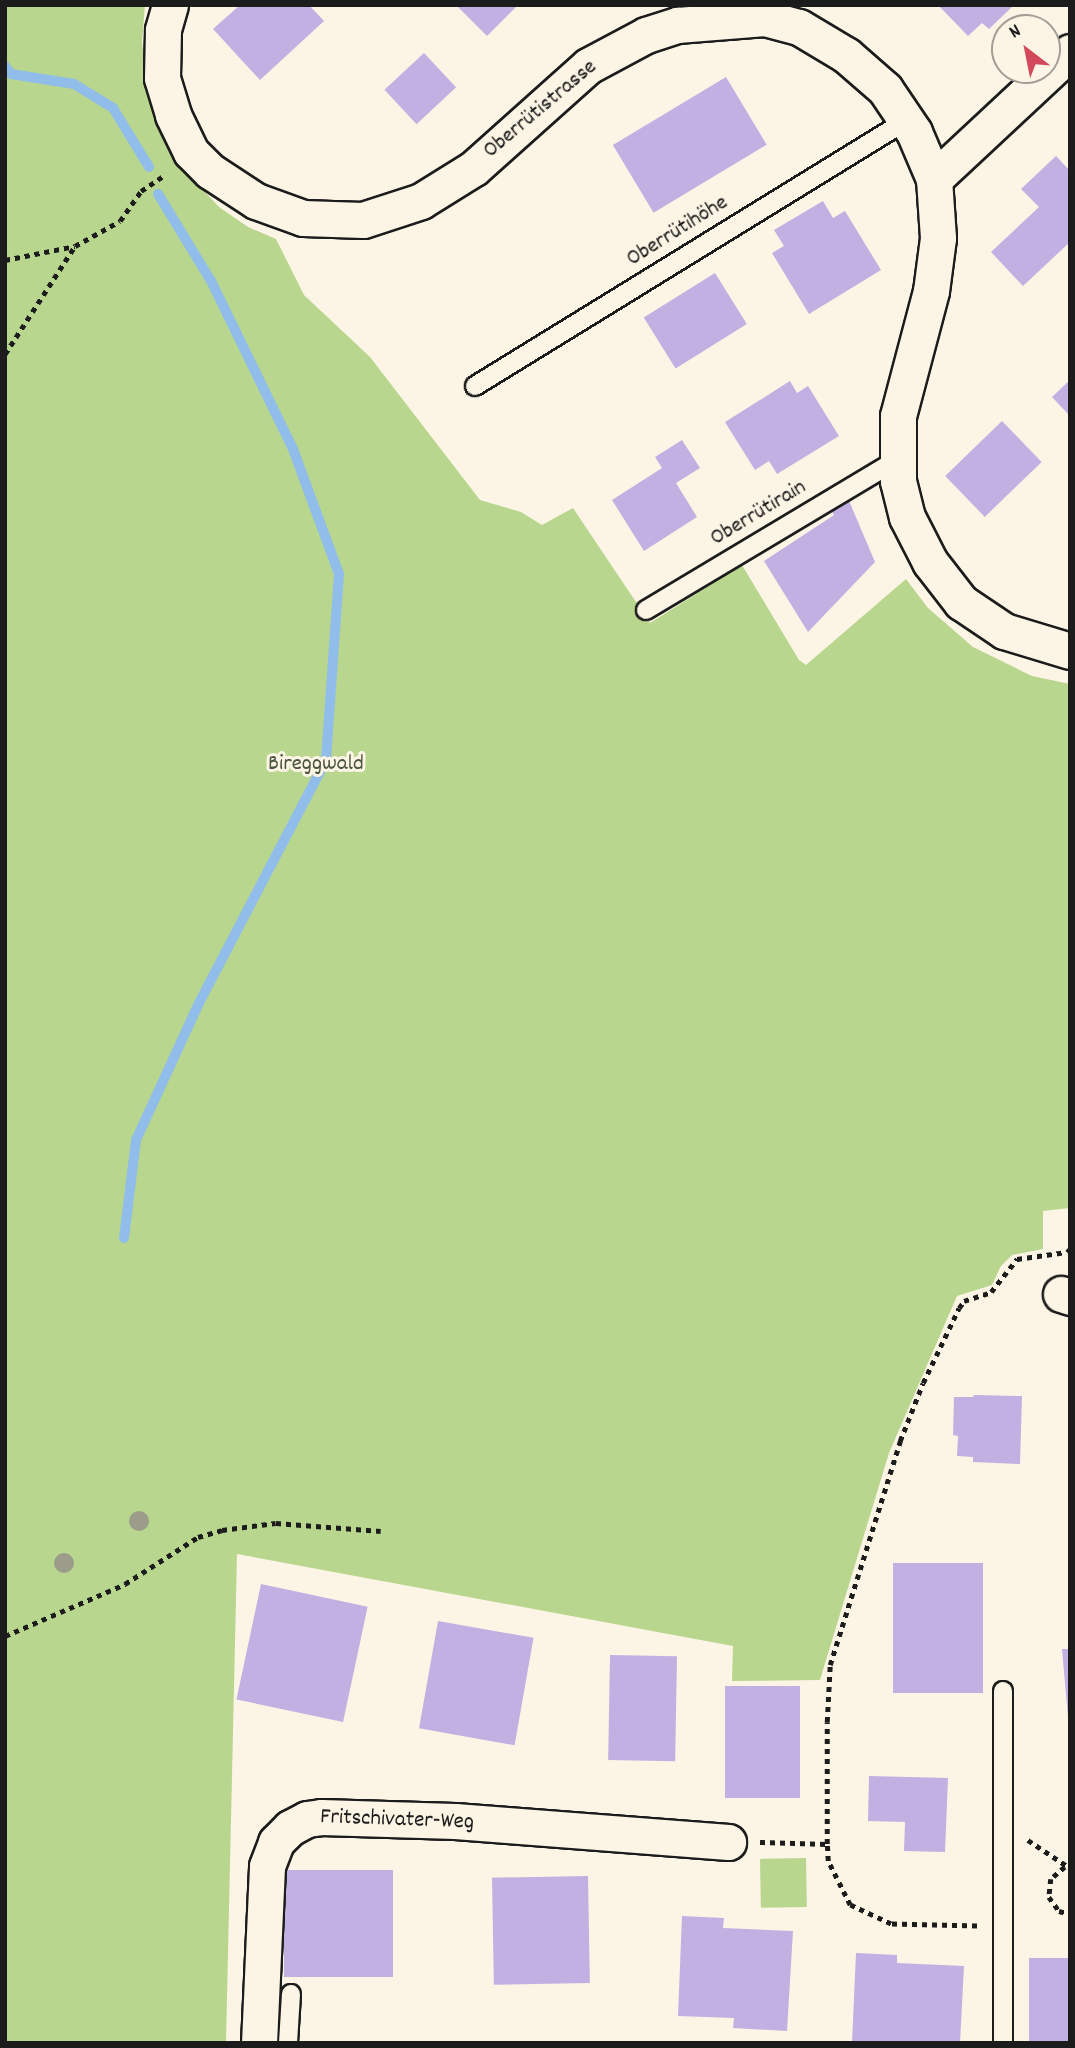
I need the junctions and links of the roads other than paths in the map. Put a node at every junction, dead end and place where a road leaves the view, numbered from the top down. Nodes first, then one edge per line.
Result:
1 (170, 5) edge
2 (765, 12) edge
3 (1070, 52) edge
4 (907, 120) junction
5 (934, 178) junction
6 (475, 386) dead end
7 (897, 460) junction
8 (646, 610) dead end
9 (1070, 651) edge
10 (1003, 1691) dead end
11 (727, 1842) dead end
12 (291, 1994) dead end
13 (259, 2043) edge
14 (288, 2043) edge
15 (1003, 2043) edge

1 - 2 street, Oberrütistrasse
2 - 4 street, Oberrütistrasse
3 - 5 street
4 - 5 street, Oberrütistrasse
4 - 6 lane, Oberrütihöhe
5 - 7 street, Oberrütistrasse
7 - 8 lane, Oberrütirain
7 - 9 street, Oberrütistrasse
10 - 15 lane
11 - 13 street, Fritschivater-Weg
12 - 14 lane

